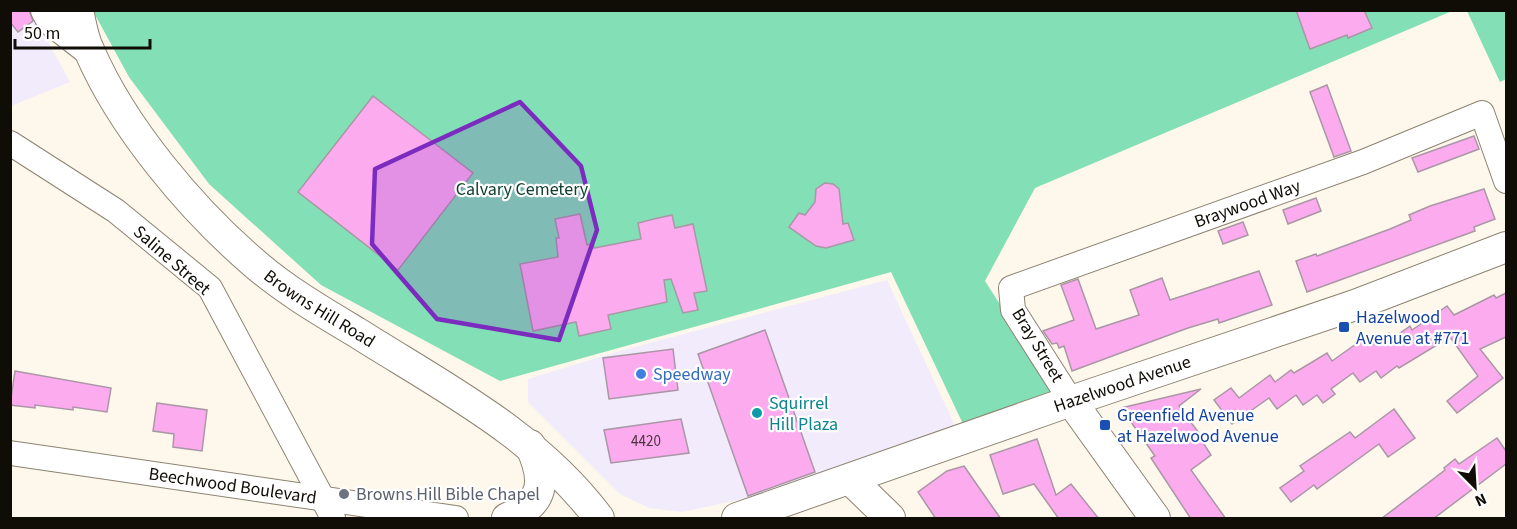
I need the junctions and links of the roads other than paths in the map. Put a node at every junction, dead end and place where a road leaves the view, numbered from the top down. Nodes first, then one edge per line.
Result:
1 (46, 10) edge
2 (78, 10) edge
3 (88, 49) junction
4 (10, 143) edge
5 (1506, 181) edge
6 (1506, 247) edge
7 (1011, 288) joint
8 (1071, 401) junction
9 (530, 445) junction
10 (10, 453) edge
11 (850, 478) junction
12 (328, 509) edge
13 (456, 519) edge
14 (507, 519) edge
15 (599, 519) edge
16 (737, 519) edge
17 (890, 519) edge
18 (1155, 519) edge

1 - 3 main road, Browns Hill Road
2 - 3 main road, Browns Hill Road
3 - 9 main road, Browns Hill Road
4 - 12 street, Saline Street
5 - 7 street, Braywood Way
6 - 8 main road, Hazelwood Avenue
7 - 8 street, Bray Street
8 - 11 main road, Hazelwood Avenue
8 - 18 main road
9 - 14 main road
9 - 15 main road, Browns Hill Road
10 - 12 street, Beechwood Boulevard
11 - 16 main road, Hazelwood Avenue
11 - 17 main road
12 - 13 street, Beechwood Boulevard

